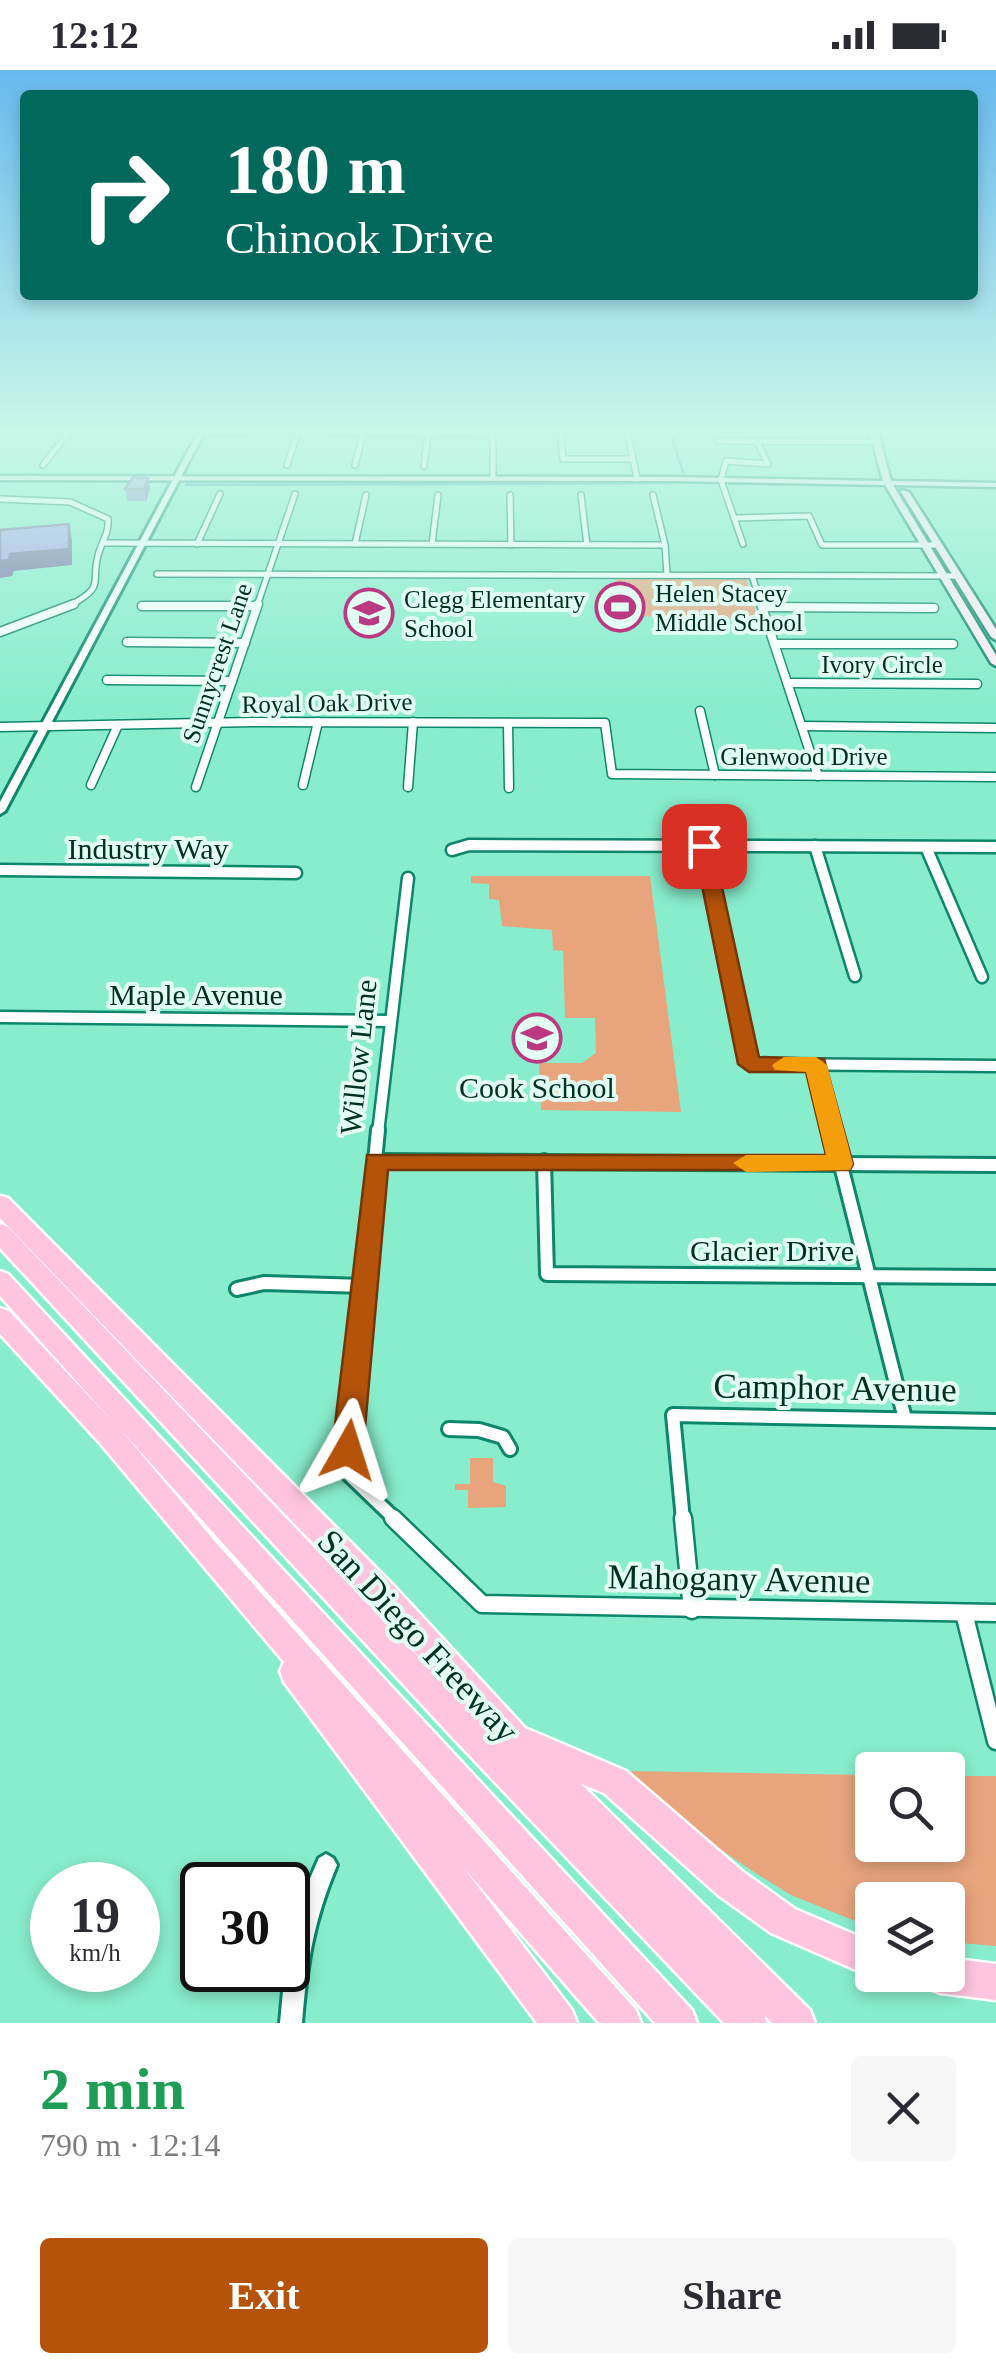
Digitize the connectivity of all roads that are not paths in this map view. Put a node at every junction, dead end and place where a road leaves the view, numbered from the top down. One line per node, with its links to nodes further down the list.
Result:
1 (108, 520): 14 (street)
2 (155, 520): 15 (street)
3 (208, 520): 16 (street)
4 (286, 520): 17 (street, Sunnycrest Lane)
5 (360, 520): 18 (street)
6 (435, 520): 19 (street)
7 (511, 520): 21 (street)
8 (585, 520): 22 (street)
9 (659, 520): 23 (street)
10 (735, 520): 20 (street)
11 (810, 520): 24 (street)
12 (911, 520): 24 (main road)
13 (923, 520): 25 (main road)
14 (104, 543): 15 (street); 35 (street)
15 (142, 544): 16 (street); 52 (street)
16 (197, 544): 17 (street)
17 (278, 544): 18 (street); 27 (street, Sunnycrest Lane)
18 (355, 544): 19 (street)
19 (432, 544): 21 (street)
20 (742, 544)
21 (511, 545): 22 (street)
22 (588, 545): 23 (street)
23 (665, 545): 28 (street)
24 (925, 545): 25 (street); 30 (main road)
25 (938, 545): 30 (main road)
26 (157, 574): 27 (street)
27 (268, 574): 28 (street); 32 (street, Sunnycrest Lane)
28 (667, 575): 29 (street)
29 (752, 576): 30 (street); 33 (street)
30 (950, 576): 36 (main road); 41 (main road)
31 (142, 606): 32 (street)
32 (257, 606): 38 (street, Sunnycrest Lane)
33 (762, 608): 34 (street); 39 (street)
34 (934, 608)
35 (0, 632)
36 (996, 637)
37 (126, 642): 38 (street)
38 (245, 643): 44 (street, Sunnycrest Lane)
39 (774, 644): 40 (street); 45 (street)
40 (953, 644)
41 (992, 649): 42 (main road)
42 (996, 664)
43 (107, 680): 44 (street)
44 (232, 680): 54 (street, Sunnycrest Lane)
45 (788, 684): 46 (street, Ivory Circle); 55 (street)
46 (976, 684)
47 (700, 711): 58 (street)
48 (318, 722): 49 (street, Royal Oak Drive); 54 (street, Royal Oak Drive); 62 (street)
49 (413, 722): 50 (street, Royal Oak Drive); 63 (street)
50 (508, 722): 57 (street, Royal Oak Drive); 65 (street)
51 (0, 723): 52 (street, Royal Oak Drive)
52 (48, 724): 53 (street, Royal Oak Drive); 66 (street)
53 (118, 725): 54 (street, Royal Oak Drive); 61 (street)
54 (217, 725): 64 (street, Sunnycrest Lane)
55 (802, 726): 56 (street); 59 (street)
56 (996, 728)
57 (612, 774): 58 (street, Glenwood Drive)
58 (715, 775): 59 (street, Glenwood Drive)
59 (818, 776): 60 (street, Glenwood Drive)
60 (996, 777)
61 (92, 785)
62 (302, 786)
63 (408, 786)
64 (196, 787)
65 (509, 788)
66 (0, 811)
67 (704, 846): 68 (street); 71 (street); 79 (street)
68 (815, 846): 69 (street); 75 (street)
69 (926, 847): 70 (street); 76 (street)
70 (996, 848)
71 (452, 850)
72 (296, 873): 73 (street, Industry Way)
73 (2, 874)
74 (408, 878): 78 (street, Willow Lane)
75 (856, 976)
76 (982, 977)
77 (0, 1018): 78 (street, Maple Avenue)
78 (391, 1021): 81 (street, Willow Lane)
79 (816, 1065): 80 (street); 83 (street)
80 (996, 1066)
81 (376, 1161): 82 (street); 90 (street, Willow Lane)
82 (544, 1162): 83 (street); 87 (street, Glacier Drive)
83 (841, 1164): 84 (street); 87 (street)
84 (996, 1164)
85 (0, 1204): 102 (highway, San Diego Freeway)
86 (0, 1233): 112 (highway)
87 (869, 1276): 88 (street, Glacier Drive); 93 (street)
88 (996, 1276)
89 (0, 1280): 111 (highway)
90 (364, 1286): 91 (street); 98 (street, Willow Lane)
91 (237, 1288)
92 (0, 1318): 97 (highway)
93 (905, 1419): 94 (street, Camphor Avenue); 99 (street, Camphor Avenue)
94 (996, 1420)
95 (448, 1429): 96 (street)
96 (510, 1449)
97 (207, 1553): 109 (highway); 110 (highway)
98 (482, 1604): 99 (street, Mahogany Avenue)
99 (692, 1610): 100 (street, Mahogany Avenue)
100 (964, 1612): 101 (street, Mahogany Avenue); 103 (street)
101 (996, 1613)
102 (512, 1737): 105 (highway); 113 (highway, San Diego Freeway)
103 (996, 1741)
104 (326, 1865): 108 (street)
105 (855, 1952)
106 (965, 1978): 107 (highway)
107 (996, 1982)
108 (291, 2023)
109 (559, 2023)
110 (624, 2023)
111 (680, 2023)
112 (749, 2023)
113 (797, 2023)

